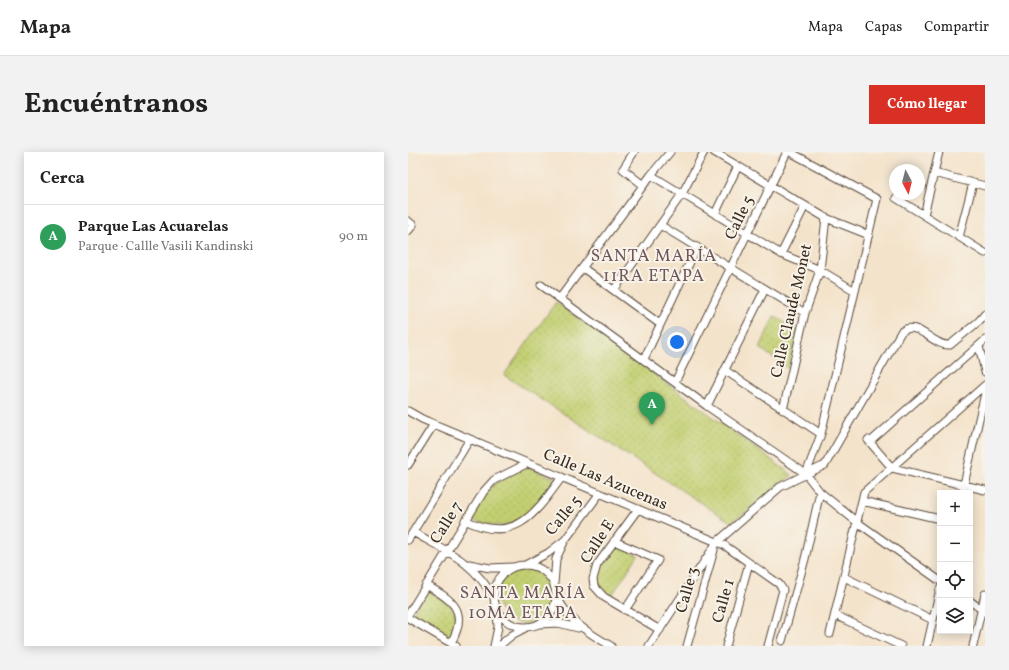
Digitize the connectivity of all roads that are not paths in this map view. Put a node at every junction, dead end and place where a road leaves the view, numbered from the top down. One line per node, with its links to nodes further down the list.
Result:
1 (634, 152): 11 (street)
2 (670, 152): 9 (street)
3 (704, 152): 14 (street)
4 (714, 152): 7 (street)
5 (789, 152): 12 (street, Calle 5); 22 (street)
6 (939, 152): 8 (street)
7 (738, 166): 12 (street); 17 (street)
8 (934, 173): 10 (street); 18 (street)
9 (651, 174): 11 (street); 14 (street)
10 (973, 182): 13 (street); 23 (street)
11 (643, 185): 27 (street)
12 (771, 186): 16 (street); 21 (street, Calle 5)
13 (985, 186)
14 (682, 194): 17 (street); 20 (street)
15 (899, 200): 18 (street)
16 (805, 206): 19 (street); 26 (street)
17 (715, 214): 21 (street)
18 (924, 215): 23 (street)
19 (826, 218): 22 (street); 29 (street, Calle Claude Monet)
20 (660, 225): 24 (street); 32 (street)
21 (748, 234): 26 (street); 28 (street, Calle 5)
22 (868, 235): 33 (street)
23 (959, 237): 25 (street)
24 (697, 247): 28 (street); 37 (street)
25 (985, 253)
26 (781, 254): 29 (street)
27 (583, 268): 32 (street); 34 (street)
28 (731, 268): 31 (street); 43 (street, Calle 5)
29 (820, 270): 33 (street); 35 (street, Calle Claude Monet)
30 (541, 285): 34 (street)
31 (765, 289): 35 (street); 41 (street)
32 (614, 290): 37 (street)
33 (855, 291): 50 (street)
34 (560, 298): 40 (street)
35 (805, 314): 47 (street, Calle Claude Monet)
36 (985, 314): 56 (street)
37 (660, 324): 40 (street)
38 (985, 340): 39 (street)
39 (978, 346): 42 (street); 55 (street)
40 (644, 359): 43 (street)
41 (726, 371): 46 (street); 47 (street)
42 (985, 372)
43 (675, 382): 46 (street)
44 (985, 385): 55 (street)
45 (985, 393): 58 (street)
46 (707, 406): 56 (street)
47 (783, 410): 50 (street)
48 (408, 411): 49 (street, Calle Las Azucenas)
49 (434, 424): 51 (street, Calle Las Azucenas); 52 (street)
50 (821, 434): 56 (street)
51 (470, 439): 53 (street, Calle Las Azucenas); 68 (street)
52 (410, 456): 54 (street)
53 (528, 463): 57 (street, Calle Las Azucenas); 66 (street, Calle 7)
54 (408, 466)
55 (892, 468): 58 (street); 63 (street)
56 (806, 474): 61 (street); 72 (street)
57 (562, 477): 62 (street, Calle Las Azucenas); 66 (street)
58 (964, 485): 59 (street); 60 (street)
59 (963, 490)
60 (985, 490)
61 (820, 492): 67 (street); 100 (street)
62 (600, 493): 64 (street, Calle Las Azucenas); 70 (street, Calle 5)
63 (862, 501): 65 (street); 67 (street)
64 (638, 509): 71 (street, Calle E); 72 (street, Calle Las Azucenas)
65 (937, 517)
66 (465, 520): 73 (street, Calle 7)
67 (857, 522): 78 (street); 79 (street)
68 (413, 532): 69 (street); 73 (street)
69 (408, 540)
70 (565, 540): 76 (street, Calle 5); 82 (street)
71 (614, 541): 90 (street, Calle E); 90 (street)
72 (716, 542): 75 (street, Calle Las Azucenas); 80 (street); 83 (street, Calle 3)
73 (446, 551): 74 (street); 81 (street, Calle 7)
74 (467, 563): 77 (street); 86 (street)
75 (749, 563): 107 (street, Calle 1); 108 (street, Calle Las Azucenas)
76 (525, 565): 77 (street); 82 (street)
77 (515, 567): 86 (street)
78 (844, 577): 92 (street); 94 (street)
79 (937, 579)
80 (692, 580): 83 (street); 98 (street)
81 (426, 585): 93 (street, Calle 7); 101 (street)
82 (554, 585): 85 (street)
83 (704, 585): 106 (street, Calle 3)
84 (985, 594): 91 (street)
85 (556, 595): 95 (street); 97 (street)
86 (494, 598): 89 (street)
87 (938, 598): 94 (street)
88 (973, 603): 91 (street)
89 (496, 608): 96 (street); 102 (street)
90 (625, 610): 98 (street, Calle E)
91 (983, 610): 111 (street)
92 (835, 615): 99 (street); 109 (street)
93 (408, 617): 101 (street)
94 (933, 620): 110 (street)
95 (538, 624): 96 (street); 97 (street)
96 (528, 626): 103 (street)
97 (582, 629): 104 (street)
98 (660, 630): 105 (street)
99 (830, 634)
100 (782, 641)
101 (453, 645)
102 (494, 646)
103 (499, 646)
104 (611, 646)
105 (649, 646)
106 (687, 646)
107 (726, 646)
108 (768, 646)
109 (901, 646)
110 (927, 646)
111 (973, 646)

